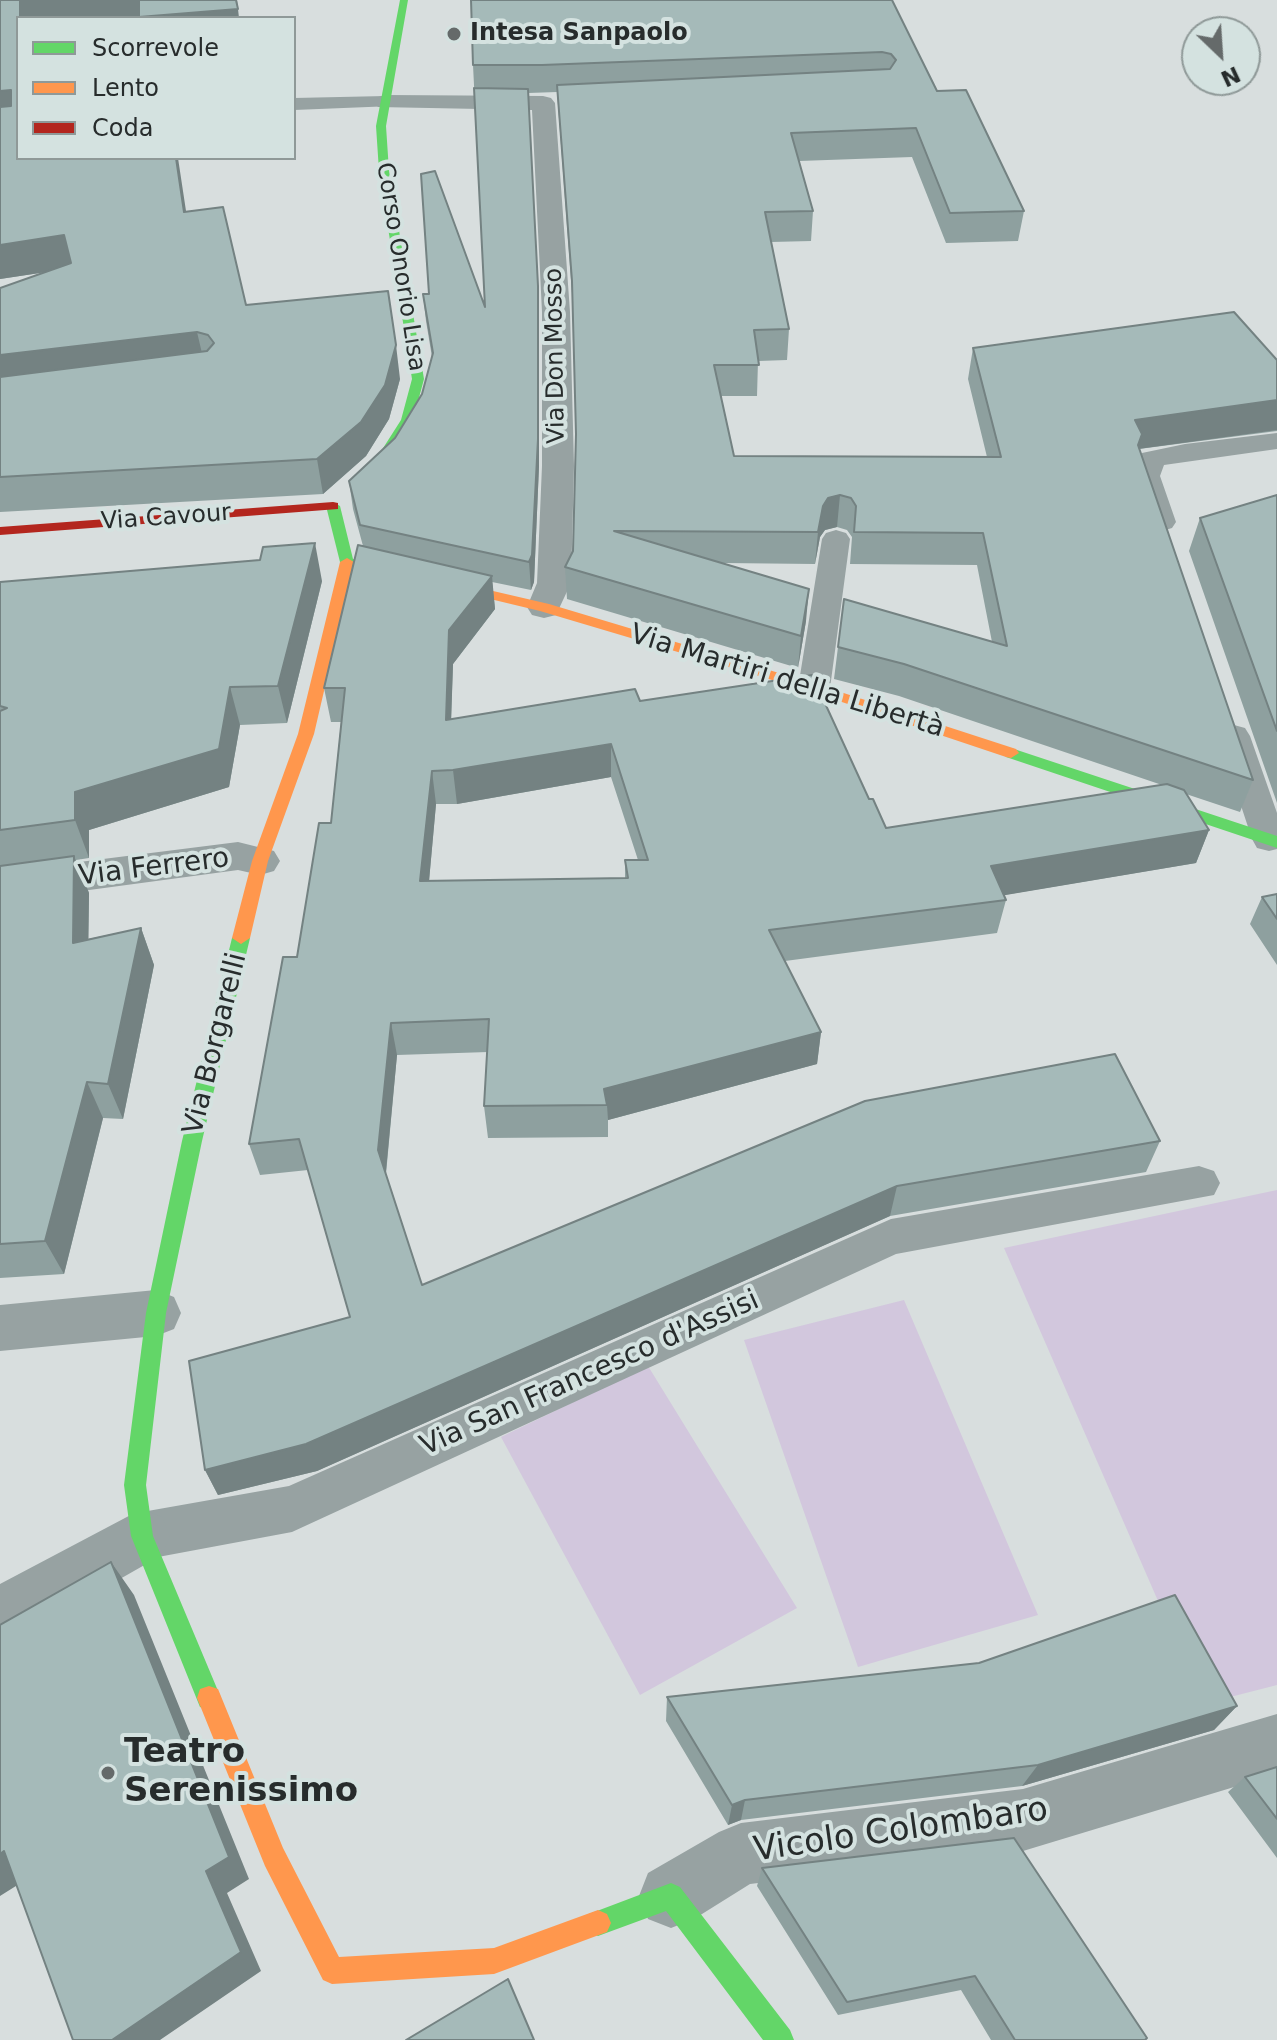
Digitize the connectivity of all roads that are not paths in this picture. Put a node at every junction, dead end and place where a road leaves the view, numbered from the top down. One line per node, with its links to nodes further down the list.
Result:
1 (404, 0): 2 (street, Corso Onorio Lisa)
2 (386, 102): 4 (street); 5 (lane); 7 (street, Corso Onorio Lisa)
3 (573, 102): 4 (street)
4 (543, 103): 15 (street, Via Don Mosso)
5 (296, 104)
6 (1277, 441): 10 (lane)
7 (369, 474)
8 (0, 531): 11 (street, Via Cavour)
9 (836, 539): 16 (lane)
10 (1172, 551)
11 (346, 566): 12 (lane); 13 (street); 19 (street, Via Borgarelli)
12 (316, 571)
13 (392, 572)
14 (423, 579): 15 (street, Via Martiri della Libertà)
15 (544, 607): 16 (street, Via Martiri della Libertà)
16 (814, 688): 18 (street, Via Martiri della Libertà)
17 (1223, 703): 18 (lane)
18 (1273, 841)
19 (260, 861): 20 (street, Via Ferrero); 22 (street, Via Borgarelli)
20 (0, 887)
21 (1199, 1183): 24 (lane, Via San Francesco d'Assisi)
22 (156, 1313): 23 (street); 24 (street, Via Borgarelli)
23 (0, 1328)
24 (142, 1536): 25 (street, Via San Francesco d'Assisi); 27 (street, Vicolo Colombaro)
25 (0, 1616)
26 (1277, 1744): 27 (street, Vicolo Colombaro)
27 (671, 1896): 28 (street)
28 (780, 2040)

